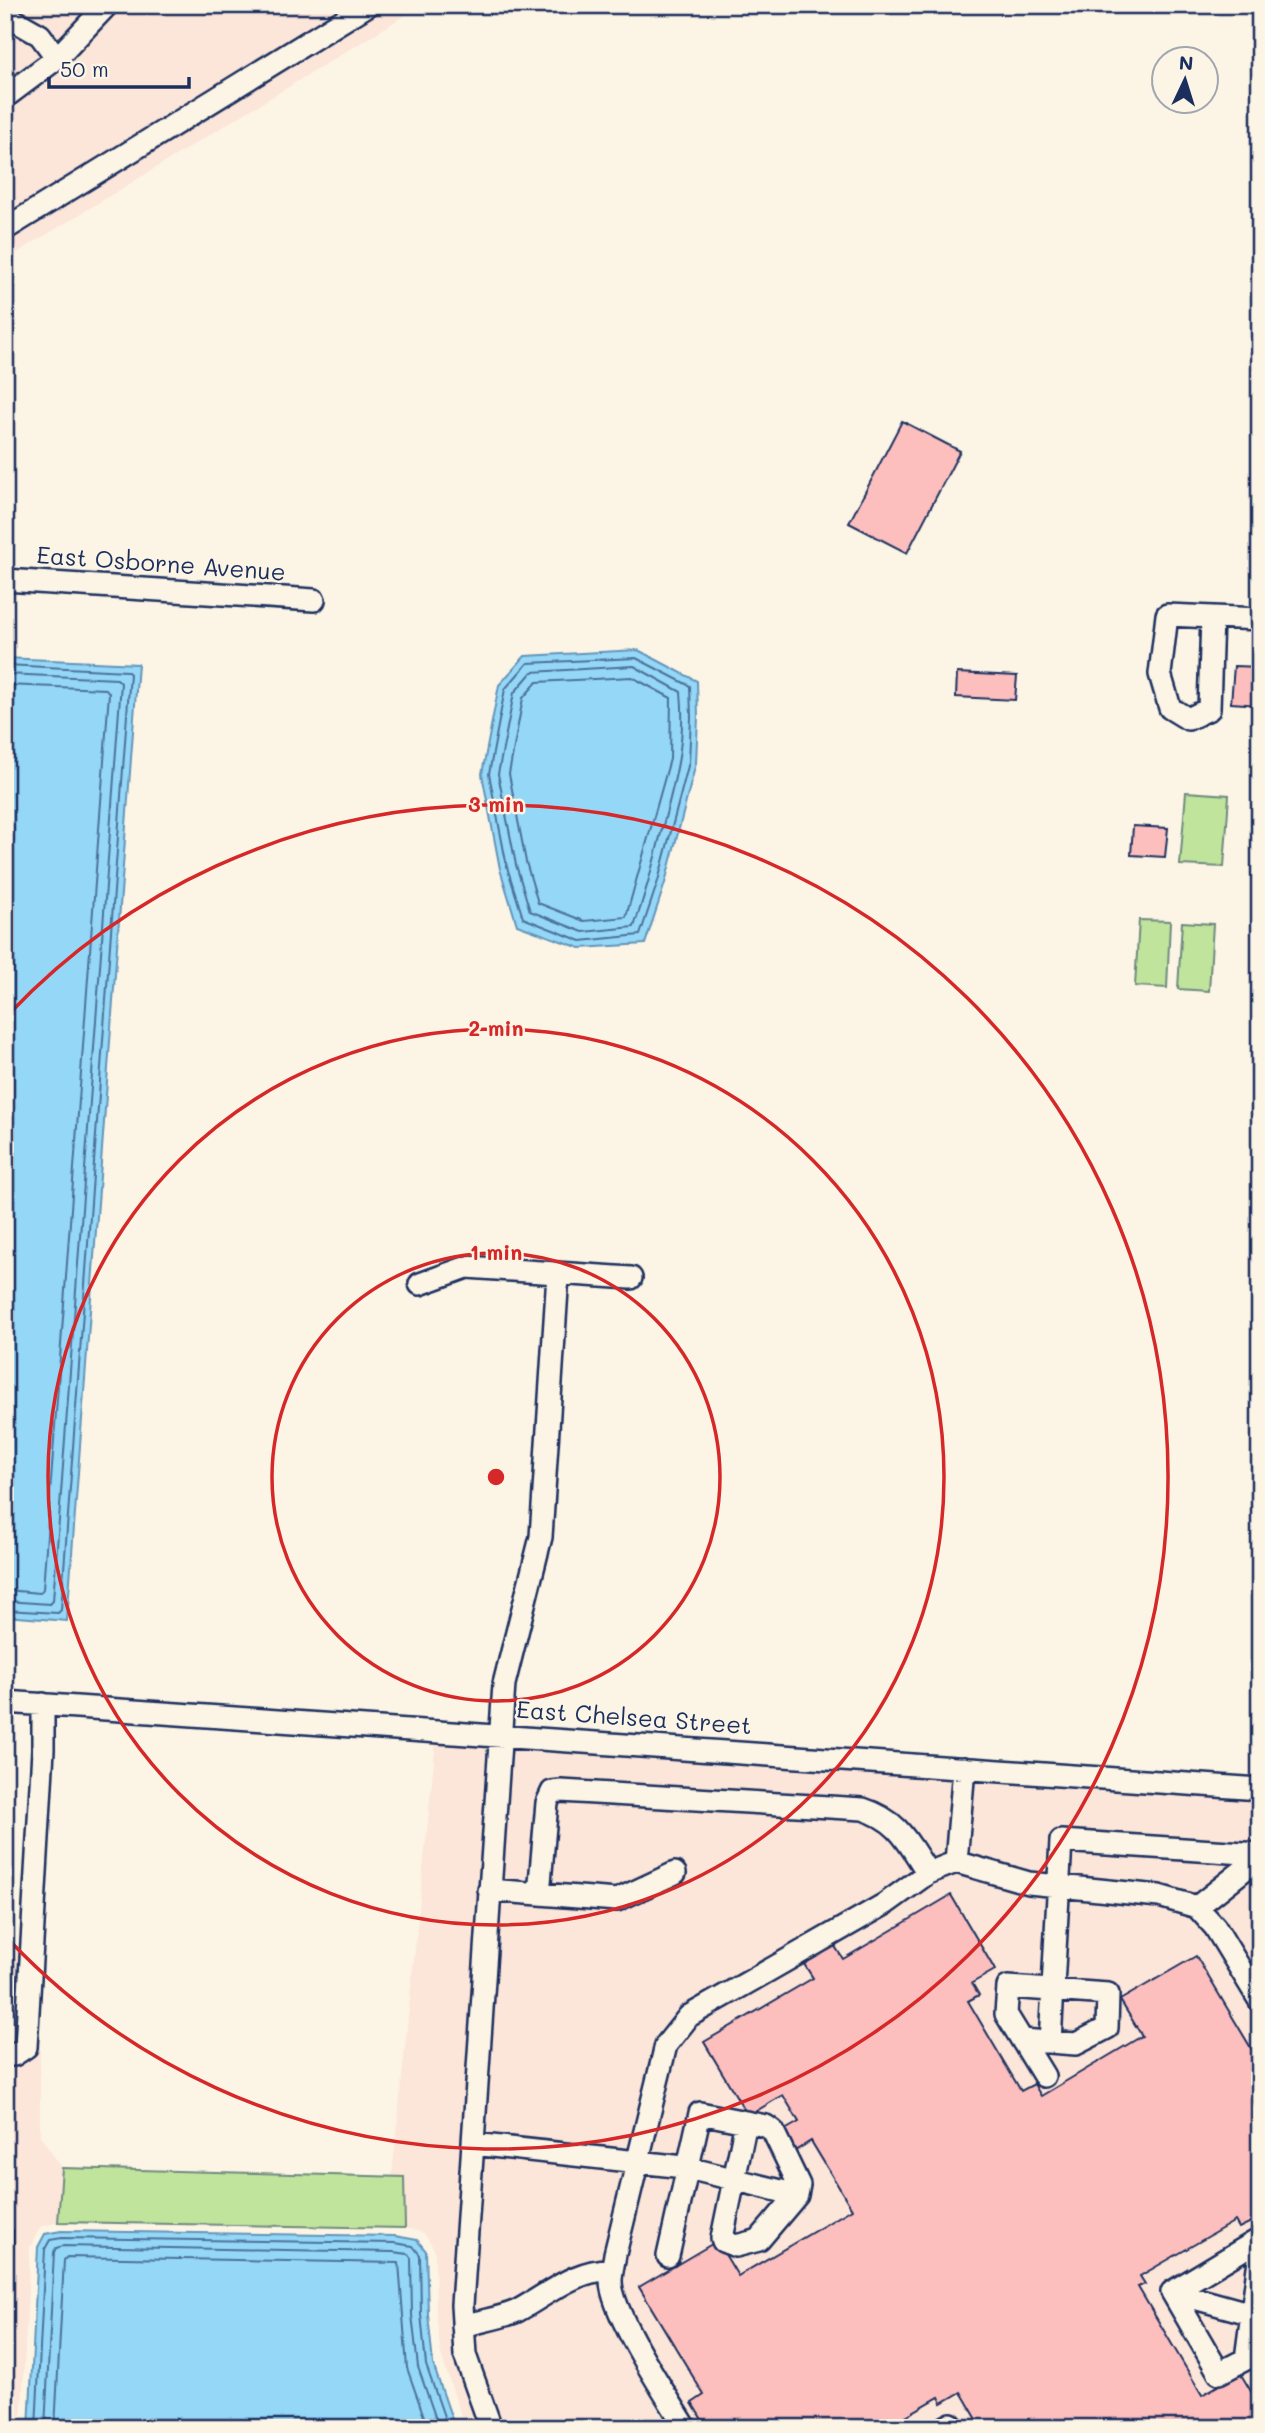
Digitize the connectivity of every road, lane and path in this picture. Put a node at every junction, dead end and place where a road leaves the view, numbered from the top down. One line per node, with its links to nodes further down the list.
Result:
1 (107, 5): 4 (street)
2 (368, 5): 6 (street)
3 (5, 15): 4 (street)
4 (57, 58): 5 (street)
5 (5, 97)
6 (5, 229)
7 (5, 580): 8 (street, East Osborne Avenue)
8 (314, 600)
9 (1212, 617): 9 (street); 10 (street)
10 (1260, 619)
11 (558, 1274): 12 (street); 13 (street); 16 (street)
12 (631, 1278)
13 (419, 1284)
14 (5, 1702): 15 (street, East Chelsea Street)
15 (43, 1704): 16 (street, East Chelsea Street); 31 (street)
16 (500, 1735): 17 (street, East Chelsea Street); 24 (street)
17 (964, 1768): 18 (street, East Chelsea Street); 20 (street)
18 (1260, 1788)
19 (1260, 1856): 23 (street); 26 (street)
20 (956, 1862): 22 (street); 23 (street)
21 (675, 1873): 25 (street)
22 (928, 1873): 25 (street); 35 (street)
23 (1058, 1886): 26 (street); 27 (street)
24 (489, 1890): 25 (street); 34 (street)
25 (539, 1894)
26 (1198, 1907): 28 (street)
27 (1053, 1991): 29 (street); 30 (street); 30 (street)
28 (1260, 2001)
29 (1022, 2040): 30 (street); 32 (street)
30 (1050, 2042)
31 (5, 2054)
32 (1044, 2076)
33 (746, 2122): 36 (street); 37 (street); 38 (street)
34 (473, 2144): 35 (street); 43 (street)
35 (639, 2160): 36 (street); 40 (street)
36 (688, 2167): 37 (street); 39 (street)
37 (733, 2179): 38 (street); 38 (street)
38 (797, 2195)
39 (668, 2256)
40 (612, 2270): 43 (street); 45 (street)
41 (1172, 2292): 42 (street); 42 (street); 42 (street)
42 (1256, 2315)
43 (463, 2326): 44 (street)
44 (491, 2428)
45 (686, 2428)
46 (944, 2428): 47 (street)
47 (954, 2428)

